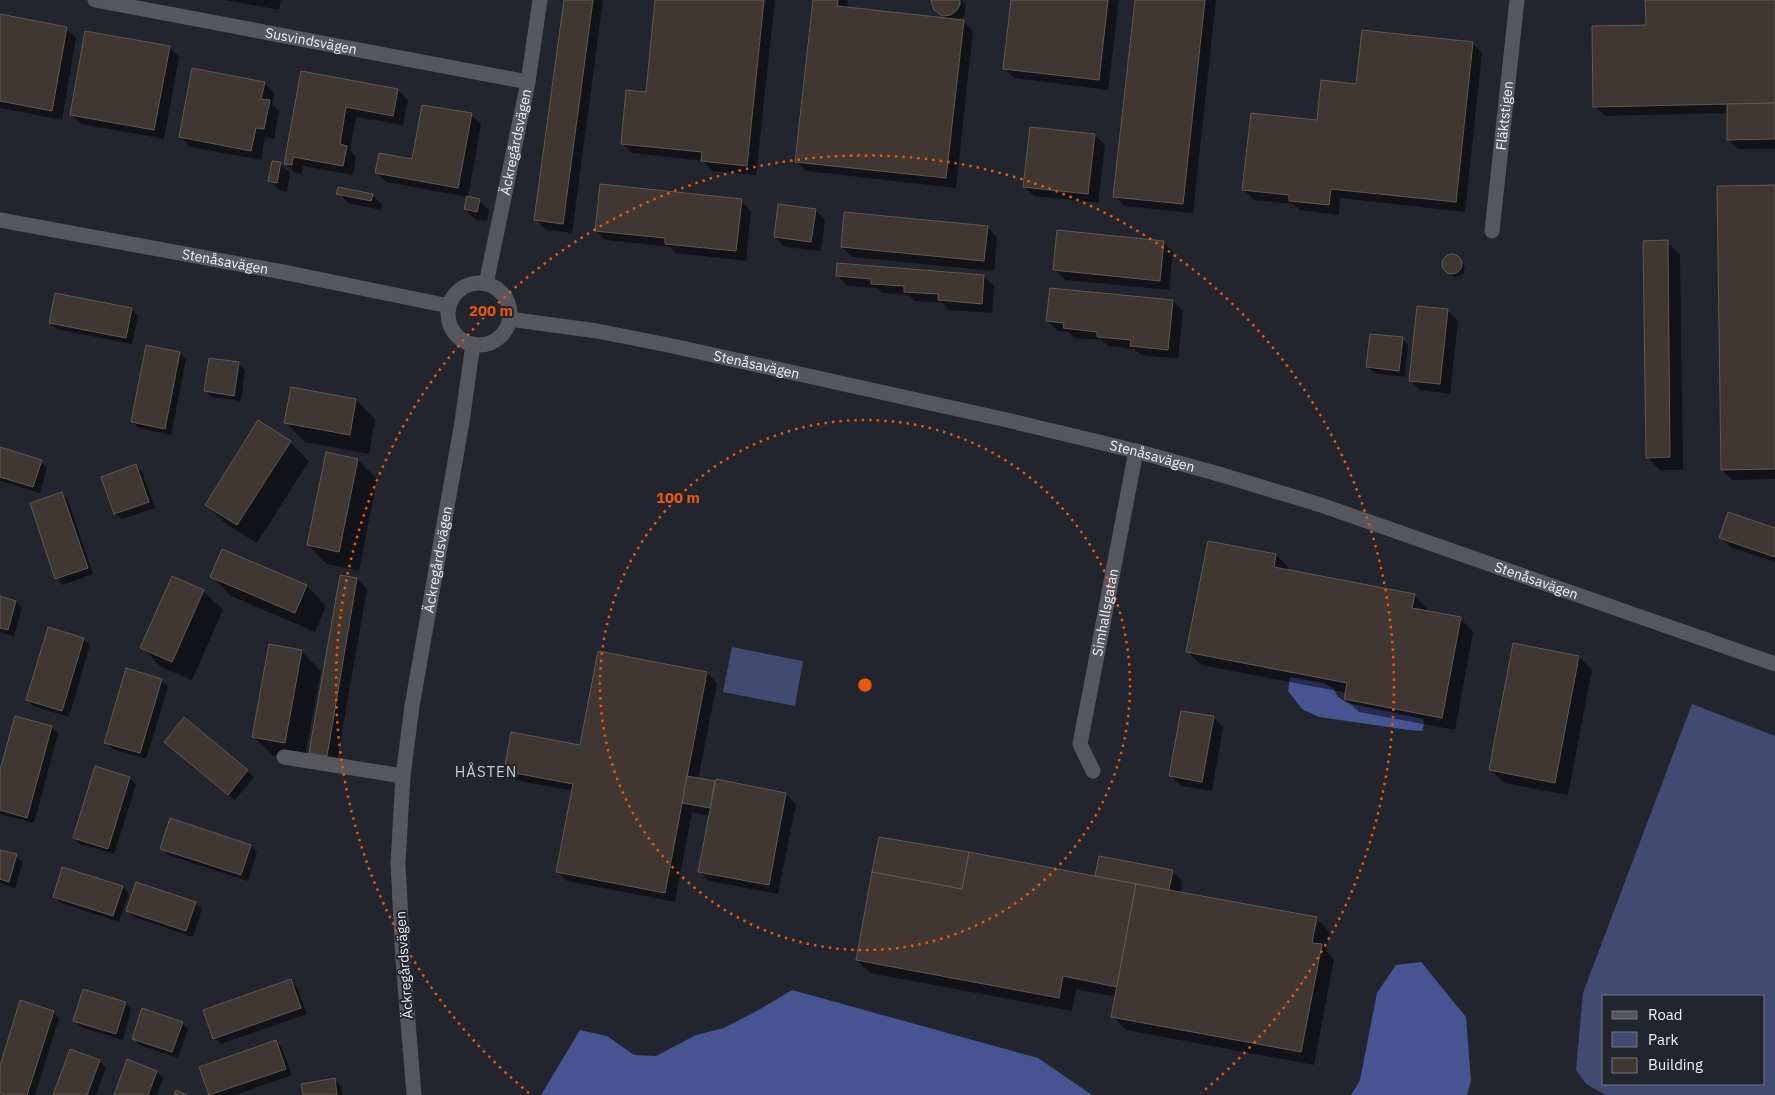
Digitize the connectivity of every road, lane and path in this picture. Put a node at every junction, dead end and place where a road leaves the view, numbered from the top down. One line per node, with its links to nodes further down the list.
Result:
1 (95, 0): 4 (street, Susvindsvägen)
2 (540, 0): 4 (street, Äckregårdsvägen)
3 (1517, 0): 6 (street, Fläktstigen)
4 (528, 82): 7 (street, Äckregårdsvägen)
5 (0, 220): 8 (street, Stenåsavägen)
6 (1492, 231)
7 (486, 284): 8 (street); 9 (street)
8 (449, 306): 10 (street)
9 (509, 320): 10 (street); 11 (street, Stenåsavägen)
10 (472, 344): 15 (street, Äckregårdsvägen)
11 (1136, 451): 12 (street, Stenåsavägen); 14 (street, Simhallsgatan)
12 (1775, 664)
13 (284, 757): 15 (street)
14 (1093, 771)
15 (403, 776): 16 (street, Äckregårdsvägen)
16 (414, 1095)

